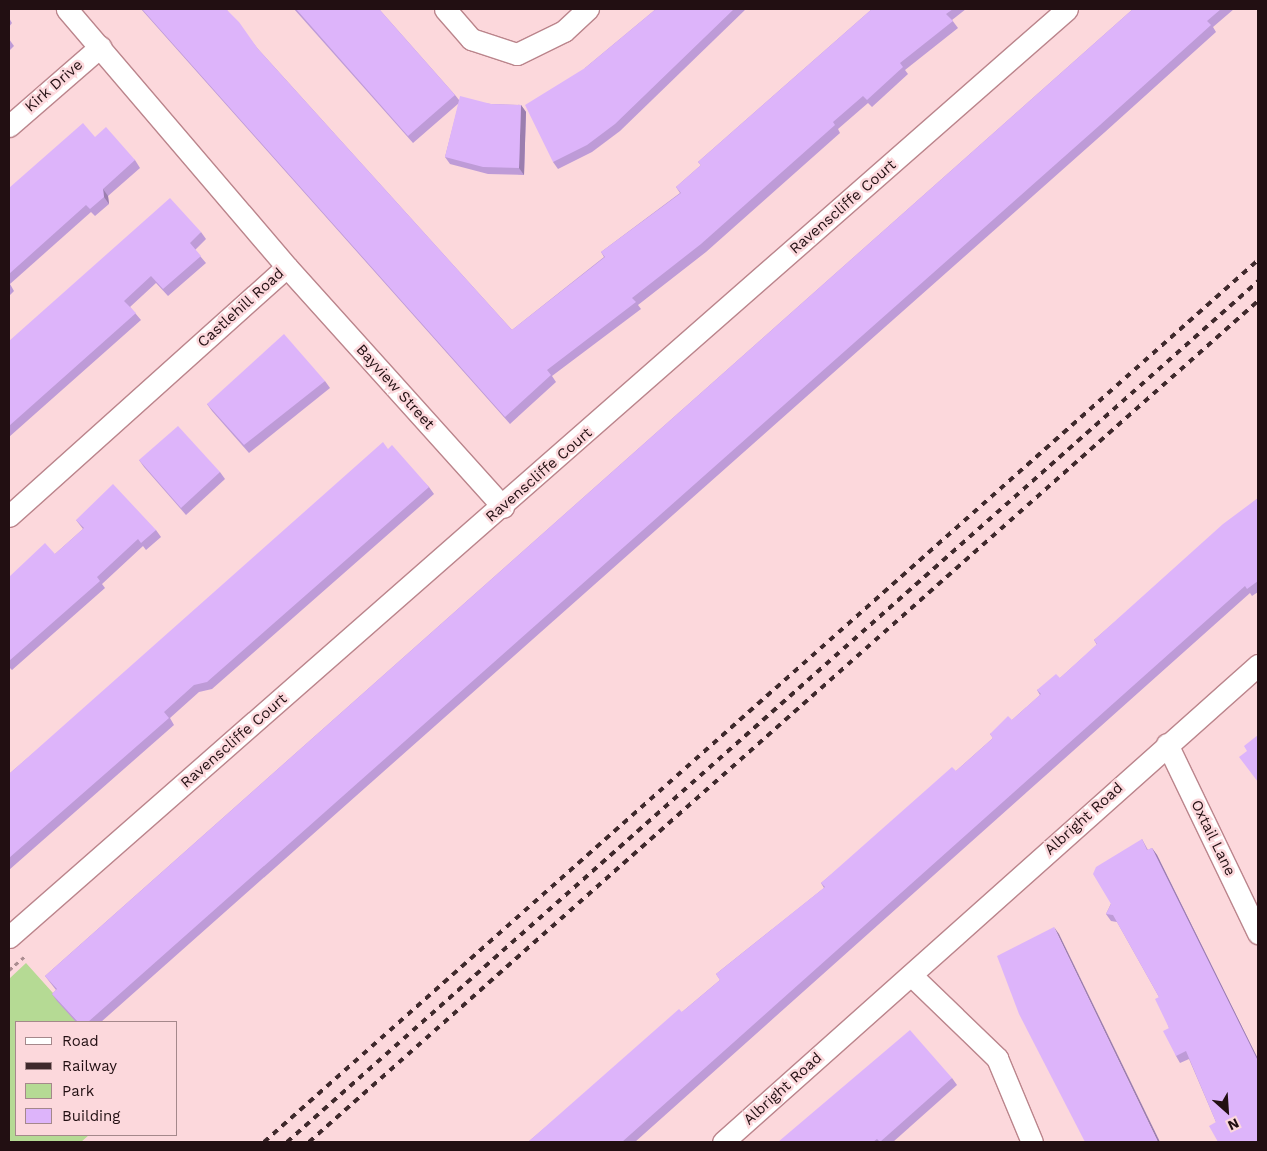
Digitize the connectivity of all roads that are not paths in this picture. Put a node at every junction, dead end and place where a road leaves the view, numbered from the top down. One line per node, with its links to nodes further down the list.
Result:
1 (67, 9): 5 (street, Castlehill Road)
2 (445, 9): 3 (street)
3 (588, 9)
4 (1067, 9): 8 (street, Ravenscliffe Court)
5 (100, 47): 6 (street, Kirk Drive); 7 (street, Castlehill Road)
6 (9, 126)
7 (287, 267): 8 (street, Bayview Street); 9 (street, Castlehill Road)
8 (503, 507): 13 (street, Ravenscliffe Court)
9 (9, 516)
10 (1258, 665): 11 (street, Albright Road)
11 (1167, 744): 12 (street, Oxtail Lane); 14 (street, Albright Road)
12 (1258, 933)
13 (9, 937)
14 (911, 976): 15 (street, Albright Road); 16 (street)
15 (723, 1142)
16 (1032, 1142)

